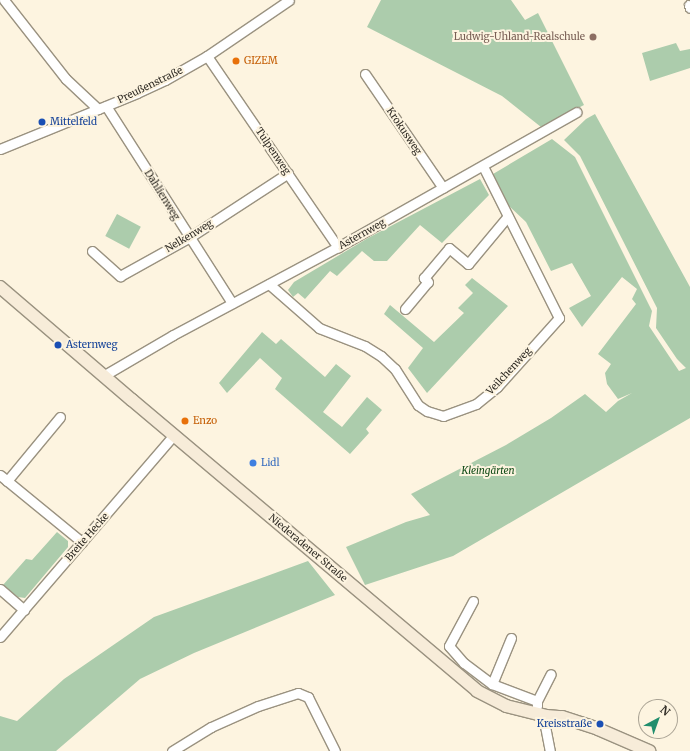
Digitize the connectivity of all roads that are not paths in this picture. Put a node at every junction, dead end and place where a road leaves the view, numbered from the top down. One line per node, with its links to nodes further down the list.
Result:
1 (4, 0): 5 (street)
2 (289, 0): 3 (street, Preußenstraße)
3 (207, 56): 5 (street, Preußenstraße); 9 (street, Tulpenweg)
4 (365, 74): 10 (street, Krokusweg)
5 (102, 108): 7 (street, Preußenstraße); 12 (street, Dahlienweg)
6 (577, 112): 8 (street, Asternweg)
7 (0, 149)
8 (483, 166): 10 (street, Asternweg); 11 (street, Veilchenweg)
9 (288, 173): 12 (street, Nelkenweg); 13 (street, Tulpenweg)
10 (443, 188): 13 (street, Asternweg)
11 (508, 216): 15 (street, Veilchenweg); 18 (street)
12 (190, 237): 14 (street, Nelkenweg); 17 (street, Dahlienweg)
13 (338, 247): 15 (street, Asternweg)
14 (92, 251)
15 (269, 284): 17 (street, Asternweg)
16 (0, 287): 19 (street, Niederadener Straße)
17 (232, 303): 19 (street, Asternweg)
18 (406, 309)
19 (103, 376): 21 (street, Niederadener Straße)
20 (60, 417): 22 (street)
21 (174, 435): 23 (street, Breite Hecke); 32 (street, Niederadener Straße)
22 (4, 478): 23 (street)
23 (82, 542): 26 (street, Breite Hecke)
24 (0, 589): 26 (street)
25 (473, 601): 30 (street)
26 (24, 610): 27 (street, Breite Hecke)
27 (0, 638)
28 (511, 638): 30 (street)
29 (551, 674): 31 (street)
30 (492, 684): 31 (street)
31 (537, 701): 32 (street)
32 (541, 715): 35 (street); 36 (street, Niederadener Straße)
33 (172, 751): 34 (street)
34 (336, 751)
35 (550, 751)
36 (649, 751)

